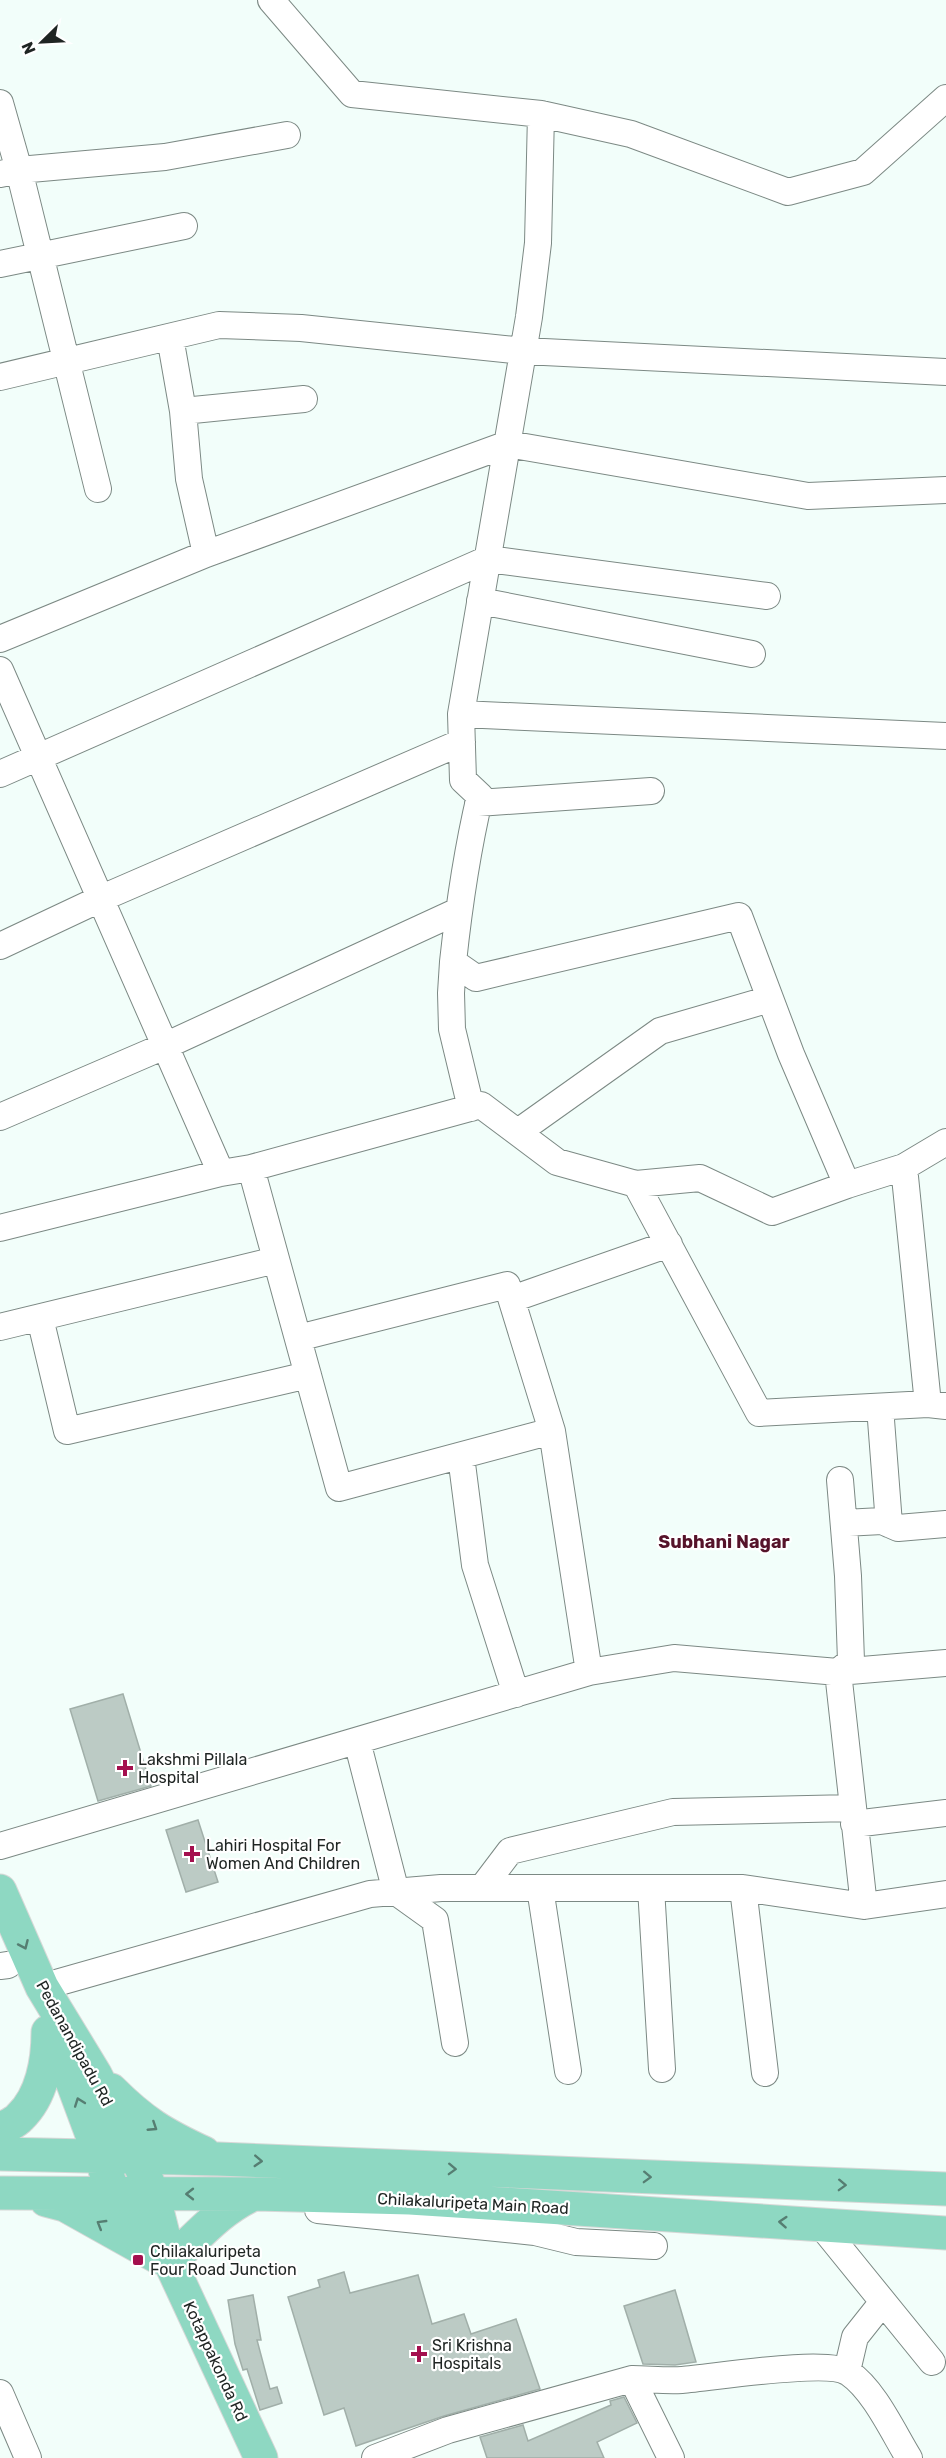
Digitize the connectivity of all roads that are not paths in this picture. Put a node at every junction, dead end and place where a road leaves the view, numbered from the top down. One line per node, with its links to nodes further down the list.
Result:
1 (271, 0): 4 (street)
2 (946, 98): 4 (street)
3 (0, 104): 6 (street)
4 (542, 114): 11 (street)
5 (287, 135): 6 (street)
6 (10, 172): 8 (street)
7 (184, 226): 8 (street)
8 (40, 255): 9 (street); 12 (street)
9 (0, 264)
10 (170, 337): 11 (street); 12 (street); 16 (street)
11 (524, 351): 13 (street); 17 (street)
12 (66, 362): 14 (street); 18 (street)
13 (946, 372)
14 (0, 378)
15 (304, 399): 16 (street)
16 (183, 411): 20 (street)
17 (508, 444): 19 (street); 20 (street); 21 (street)
18 (98, 489)
19 (946, 490)
20 (206, 554): 24 (street)
21 (488, 559): 22 (street); 23 (street); 30 (street)
22 (768, 596)
23 (480, 601): 25 (street); 27 (street)
24 (0, 639)
25 (752, 654)
26 (0, 670): 30 (street)
27 (461, 714): 28 (street); 29 (street)
28 (946, 736)
29 (462, 742): 33 (street); 34 (street)
30 (40, 757): 31 (street); 34 (street)
31 (0, 774)
32 (651, 791): 33 (street)
33 (478, 803): 35 (street)
34 (102, 898): 36 (street); 39 (street)
35 (458, 910): 37 (street); 39 (street)
36 (0, 946)
37 (453, 962): 38 (street); 40 (street)
38 (770, 999): 42 (street); 48 (street)
39 (167, 1045): 41 (street); 46 (street)
40 (471, 1108): 42 (street); 45 (street)
41 (0, 1117)
42 (518, 1132): 47 (street)
43 (946, 1142): 44 (street)
44 (904, 1167): 48 (street); 57 (street)
45 (251, 1168): 46 (street); 51 (street)
46 (221, 1173): 49 (street)
47 (636, 1184): 48 (street); 50 (street)
48 (847, 1185)
49 (0, 1228)
50 (669, 1244): 52 (street); 58 (street)
51 (276, 1260): 53 (street); 55 (street)
52 (512, 1299): 55 (street); 59 (street)
53 (40, 1318): 54 (street); 56 (street)
54 (0, 1327)
55 (298, 1338): 56 (street)
56 (308, 1375): 60 (street)
57 (937, 1405): 58 (street)
58 (880, 1407): 63 (street)
59 (552, 1431): 60 (street); 66 (street)
60 (460, 1455): 68 (street)
61 (840, 1480): 62 (street)
62 (844, 1523): 63 (street); 67 (street)
63 (889, 1524): 64 (street)
64 (946, 1524)
65 (946, 1663): 67 (street)
66 (589, 1672): 67 (street); 68 (street)
67 (838, 1672): 71 (street)
68 (516, 1694): 69 (street)
69 (357, 1741): 72 (street); 78 (street)
70 (946, 1813): 71 (street)
71 (854, 1816): 73 (street); 80 (street)
72 (0, 1846)
73 (482, 1888): 74 (street); 78 (street)
74 (540, 1888): 75 (street); 86 (street)
75 (651, 1888): 76 (street); 85 (street)
76 (743, 1888): 80 (street); 87 (street)
77 (0, 1891): 82 (main road, Pedanandipadu Rd, one-way to 82)
78 (396, 1892): 82 (street); 84 (street)
79 (946, 1894): 80 (street)
80 (864, 1906)
81 (3, 1960): 83 (main road, Pedanandipadu Rd)
82 (42, 1987): 88 (main road, Pedanandipadu Rd)
83 (48, 2032): 89 (main road); 92 (main road, Pedanandipadu Rd, one-way to 83)
84 (455, 2043)
85 (662, 2068)
86 (568, 2071)
87 (765, 2073)
88 (95, 2074): 91 (main road, Pedanandipadu Rd); 93 (main road, one-way to 93)
89 (0, 2130)
90 (0, 2154): 92 (main road, Chilakaluripeta Main Road)
91 (136, 2156): 92 (main road, Chilakaluripeta Main Road); 93 (main road, Chilakaluripeta Main Road); 97 (main road, Pedanandipadu Rd)
92 (99, 2157): 96 (main road, Pedanandipadu Rd)
93 (218, 2159): 94 (main road, Chilakaluripeta Main Road, one-way to 94)
94 (946, 2189)
95 (6, 2193): 96 (main road, Chilakaluripeta Main Road); 102 (main road, one-way to 95)
96 (114, 2194): 97 (main road, Chilakaluripeta Main Road); 102 (main road, Pedanandipadu Rd)
97 (153, 2194): 98 (main road, Chilakaluripeta Main Road, one-way to 97); 102 (main road, Kotappakonda Rd)
98 (245, 2198): 99 (main road, Chilakaluripeta Main Road, one-way to 98); 101 (street); 102 (main road)
99 (820, 2224): 100 (main road, Chilakaluripeta Main Road); 103 (street)
100 (945, 2234)
101 (654, 2246)
102 (170, 2262): 109 (main road, Kotappakonda Rd)
103 (882, 2303): 104 (street); 105 (street)
104 (932, 2362)
105 (847, 2371): 106 (street); 112 (street)
106 (632, 2379): 110 (street); 111 (street)
107 (0, 2393): 108 (street)
108 (28, 2458)
109 (261, 2458)
110 (375, 2458)
111 (671, 2458)
112 (909, 2458)

